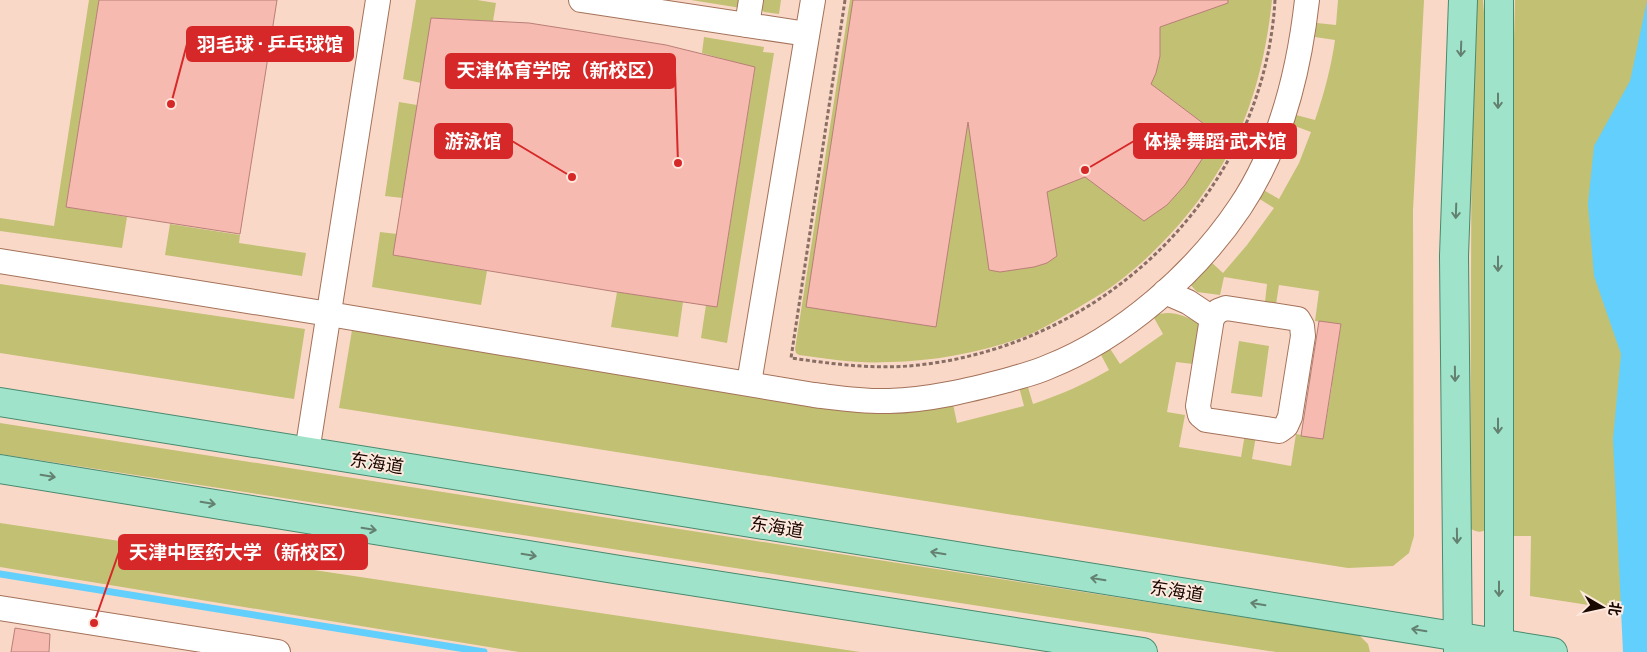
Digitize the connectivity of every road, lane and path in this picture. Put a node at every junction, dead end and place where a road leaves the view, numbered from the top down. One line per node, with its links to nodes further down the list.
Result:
1 (378, 0): 14 (lane)
2 (581, 0): 10 (lane)
3 (751, 0): 10 (lane)
4 (812, 0): 11 (lane)
5 (845, 0): 6 (path)
6 (1275, 0)
7 (1307, 0): 13 (lane)
8 (1463, 0): 21 (main road, one-way to 21)
9 (1499, 0): 22 (main road, one-way to 22)
10 (747, 25): 11 (lane)
11 (807, 34): 16 (lane)
12 (0, 261): 14 (lane)
13 (1165, 292): 15 (lane); 16 (lane)
14 (329, 314): 16 (lane); 18 (lane)
15 (1212, 318): 15 (lane)
16 (749, 383)
17 (0, 402): 18 (main road, 东海道)
18 (307, 452): 21 (main road, 东海道, one-way to 18)
19 (0, 468): 24 (main road, one-way to 24)
20 (0, 608): 23 (lane)
21 (1458, 644): 22 (main road, 东海道)
22 (1499, 648): 25 (main road, 东海道)
23 (267, 651)
24 (1143, 652)
25 (1553, 652)

